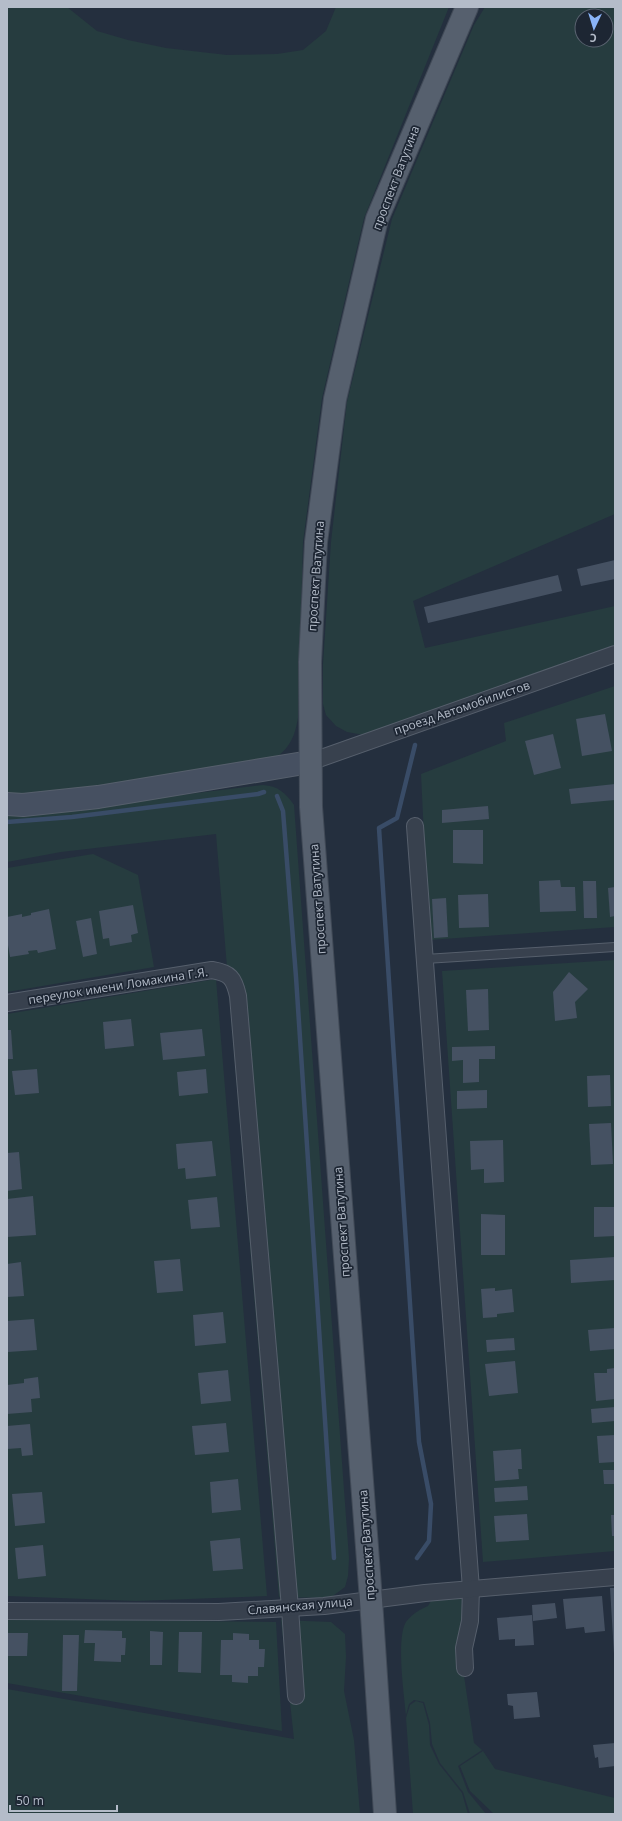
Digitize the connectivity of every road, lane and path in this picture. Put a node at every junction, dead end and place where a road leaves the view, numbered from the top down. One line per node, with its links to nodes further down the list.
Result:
1 (467, 7): 3 (main road, проспект Ватутина)
2 (615, 654): 3 (street, проезд Автомобилистов)
3 (310, 762): 4 (street); 11 (main road, проспект Ватутина)
4 (7, 804)
5 (415, 826): 7 (street)
6 (615, 946): 7 (lane)
7 (425, 960): 10 (street)
8 (7, 1004): 12 (street, переулок имени Ломакина Г.Я.)
9 (615, 1577): 10 (street, Славянская улица)
10 (471, 1589): 11 (street, Славянская улица); 14 (street)
11 (371, 1600): 12 (street, Славянская улица); 16 (main road, проспект Ватутина)
12 (290, 1608): 13 (street, Славянская улица); 15 (street, переулок имени Ломакина Г.Я.)
13 (7, 1611)
14 (465, 1668)
15 (296, 1696)
16 (385, 1814)

